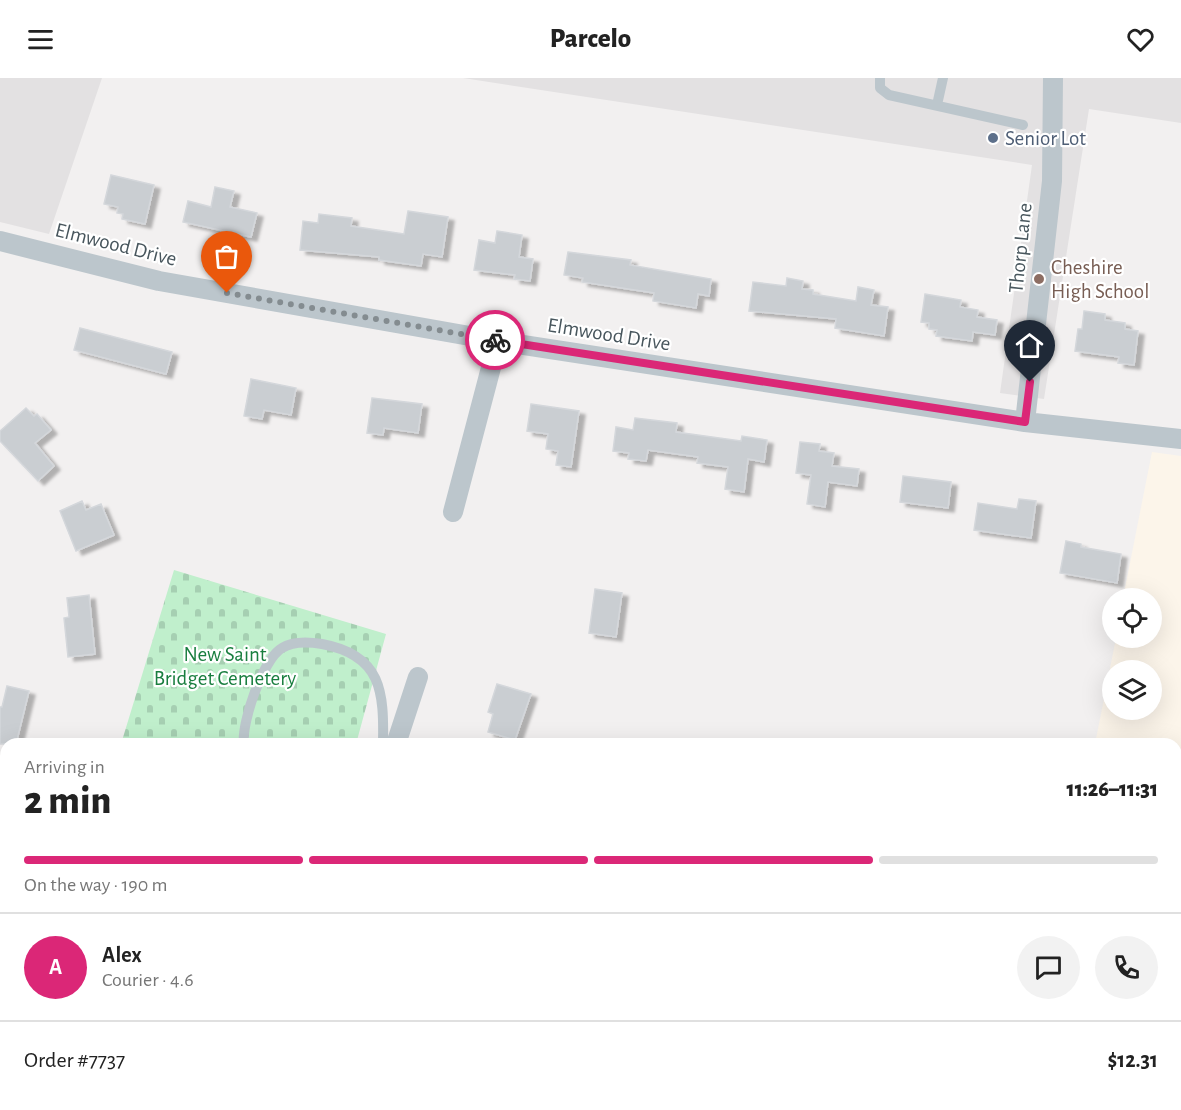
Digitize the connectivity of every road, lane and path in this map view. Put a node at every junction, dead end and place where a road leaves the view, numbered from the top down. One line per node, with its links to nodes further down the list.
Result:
1 (880, 78): 4 (lane)
2 (943, 78): 4 (lane)
3 (1053, 78): 8 (street, Thorp Lane)
4 (937, 105): 5 (lane)
5 (1023, 125)
6 (0, 241): 7 (street, Elmwood Drive)
7 (498, 341): 8 (street, Elmwood Drive); 10 (street)
8 (1025, 422): 9 (street, Elmwood Drive)
9 (1181, 439)
10 (453, 512)
11 (418, 677): 14 (street)
12 (245, 738): 13 (lane)
13 (383, 738)
14 (398, 738)

